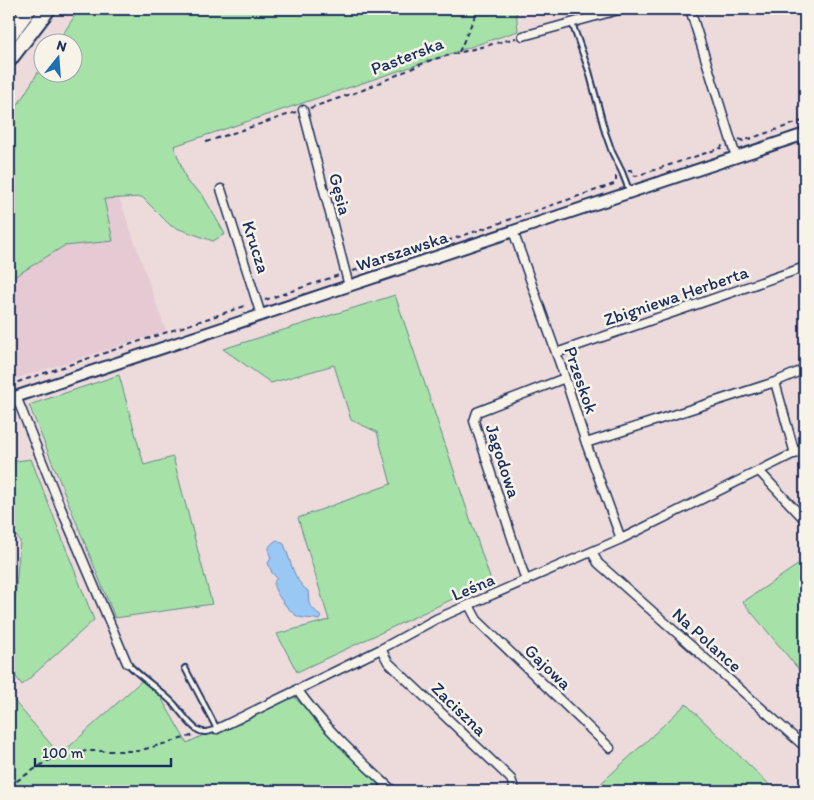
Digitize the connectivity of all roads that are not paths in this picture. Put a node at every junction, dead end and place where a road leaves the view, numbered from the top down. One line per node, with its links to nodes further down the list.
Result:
1 (29, 9): 8 (highway)
2 (48, 9): 10 (highway)
3 (622, 9): 7 (street)
4 (690, 9): 13 (street)
5 (801, 9): 6 (street)
6 (805, 22)
7 (572, 23): 9 (street); 15 (lane)
8 (9, 36)
9 (523, 36)
10 (9, 60)
11 (302, 110): 18 (street, Gęsia)
12 (805, 134): 13 (street, Warszawska)
13 (736, 157): 15 (street, Warszawska)
14 (221, 189): 19 (street, Krucza)
15 (630, 192): 16 (street, Warszawska)
16 (513, 231): 18 (street, Warszawska); 20 (street, Przeskok)
17 (805, 268): 20 (street, Zbigniewa Herberta)
18 (349, 286): 19 (street, Warszawska)
19 (262, 315): 24 (street, Warszawska)
20 (556, 353): 22 (street, Przeskok)
21 (805, 369): 23 (street)
22 (565, 378): 25 (street, Przeskok); 32 (street, Jagodowa)
23 (774, 382): 25 (street); 27 (street)
24 (12, 398): 35 (street)
25 (586, 443): 30 (street, Przeskok)
26 (805, 448): 27 (street, Leśna)
27 (794, 454): 28 (street, Leśna)
28 (759, 472): 29 (street); 30 (street, Leśna)
29 (805, 520)
30 (621, 539): 31 (street, Leśna)
31 (592, 552): 32 (street, Leśna); 39 (street, Na Polance)
32 (526, 581): 33 (street, Leśna)
33 (470, 605): 34 (street, Leśna); 40 (street, Gajowa)
34 (381, 649): 37 (street, Leśna); 42 (street, Zaciszna)
35 (127, 663): 38 (lane)
36 (185, 668): 38 (lane)
37 (297, 689): 38 (street, Leśna); 41 (street)
38 (217, 729)
39 (805, 747)
40 (610, 748)
41 (392, 791)
42 (515, 791)

